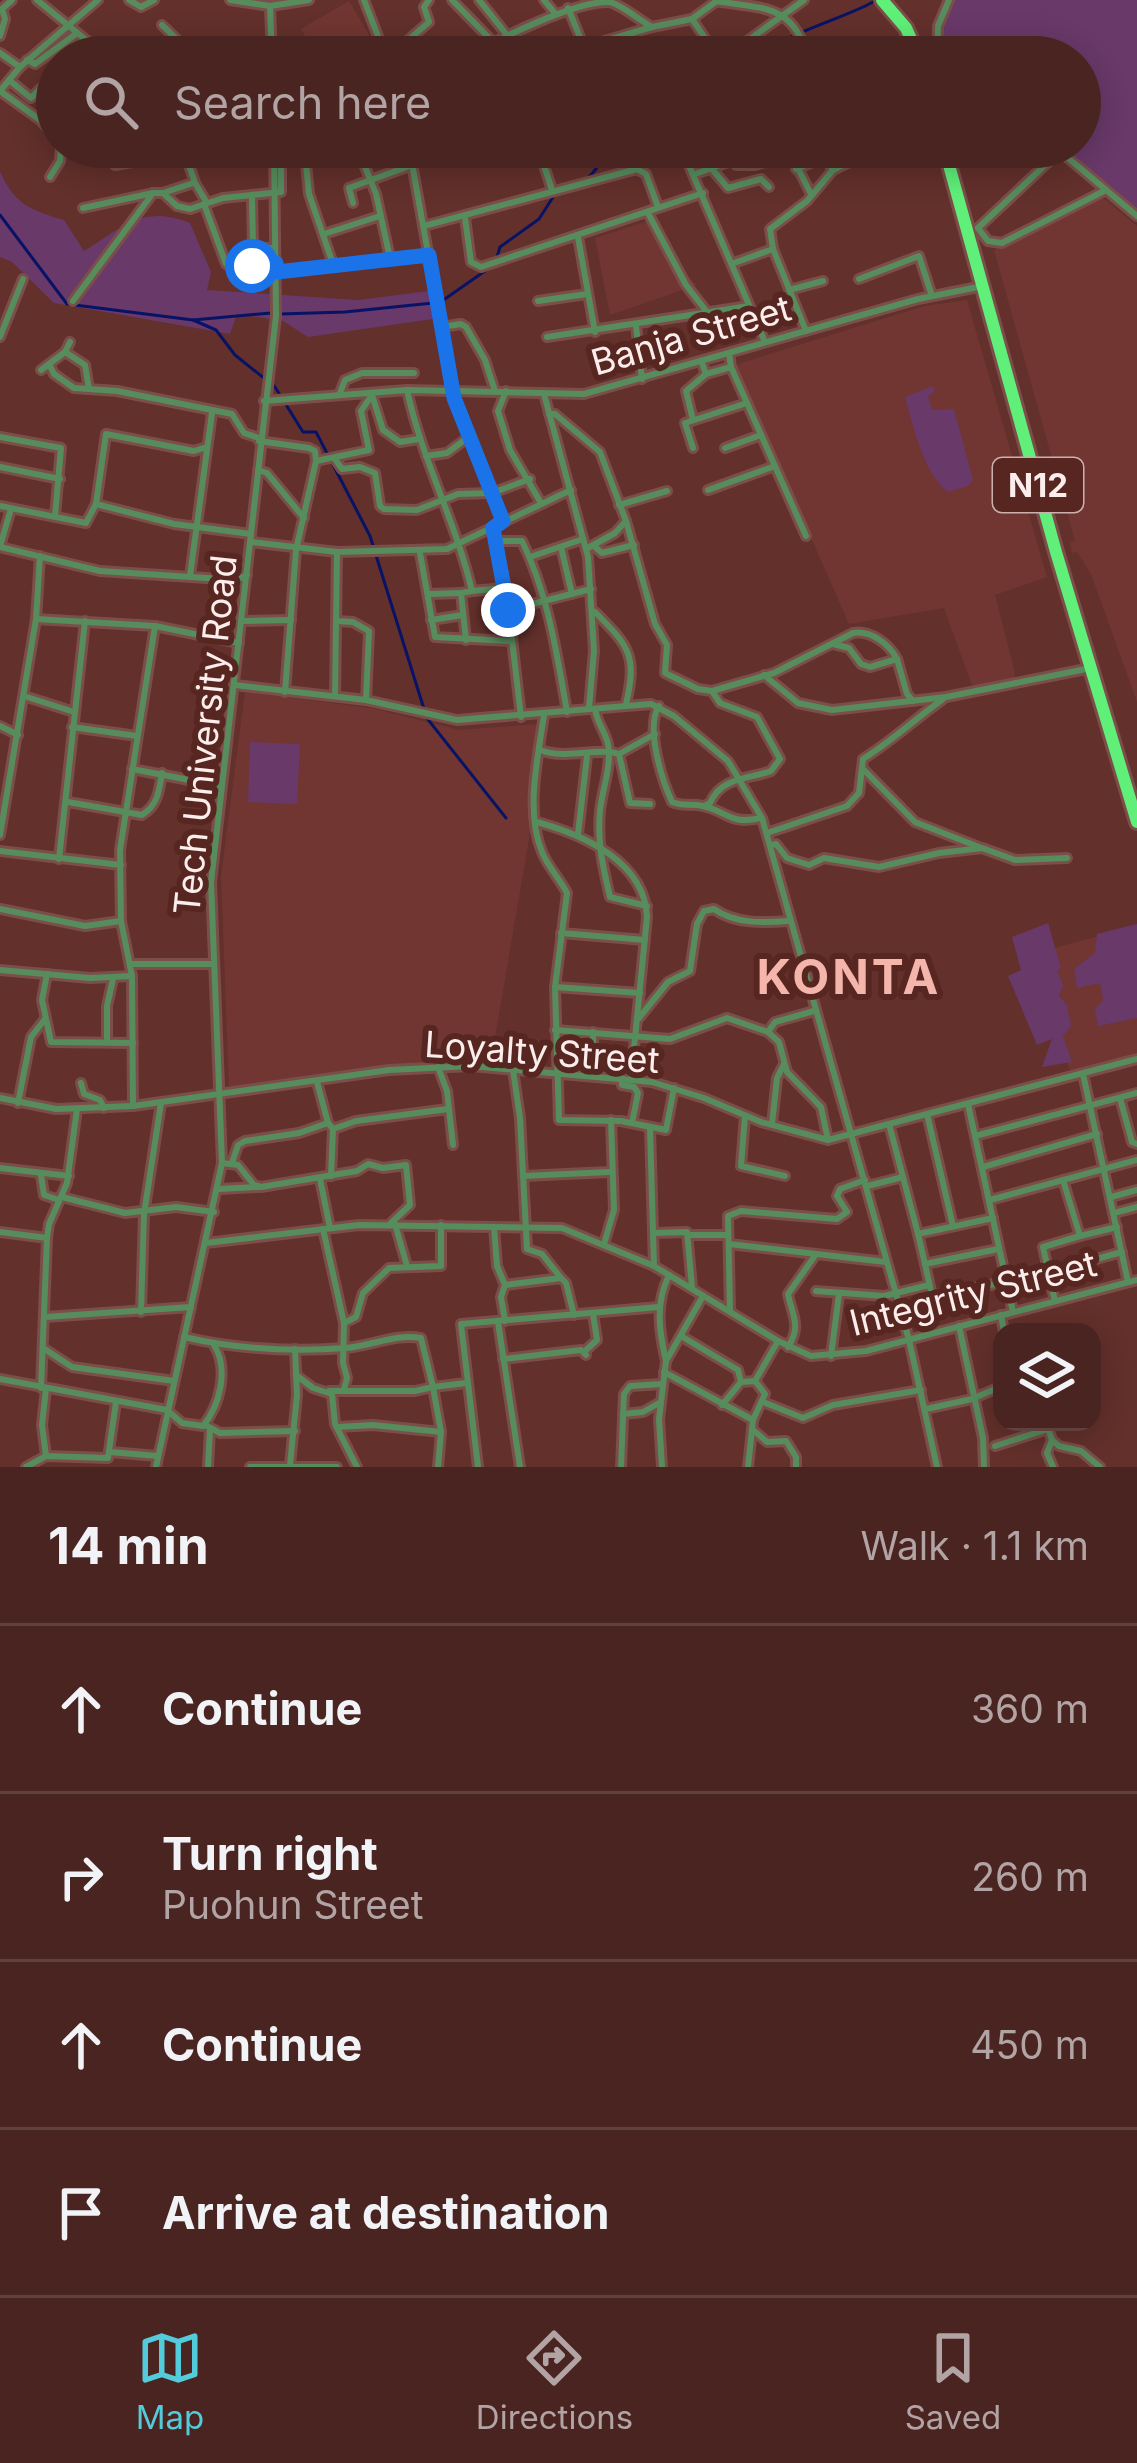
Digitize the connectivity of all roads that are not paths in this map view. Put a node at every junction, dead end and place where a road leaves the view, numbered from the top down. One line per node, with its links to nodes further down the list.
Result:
1 (12, 0): 21 (street)
2 (37, 0): 27 (street)
3 (98, 0): 27 (street)
4 (129, 0): 5 (street)
5 (154, 0)
6 (230, 0): 18 (street)
7 (309, 0): 20 (street)
8 (364, 0): 36 (street)
9 (429, 0): 37 (street)
10 (452, 0): 38 (street)
11 (479, 0): 30 (street)
12 (544, 0): 23 (street)
13 (717, 0): 19 (street); 25 (street)
14 (774, 0): 24 (street)
15 (804, 0): 24 (street)
16 (882, 0): 44 (highway)
17 (949, 0): 45 (street)
18 (250, 2): 20 (street)
19 (759, 3): 24 (street)
20 (270, 6): 35 (street)
21 (1, 8): 46 (street)
22 (568, 8): 23 (street); 28 (street); 39 (street)
23 (554, 12): 30 (street)
24 (781, 14): 42 (street); 43 (street)
25 (692, 19): 28 (street); 41 (street)
26 (162, 25): 34 (street)
27 (65, 26): 29 (street); 31 (street)
28 (652, 27): 40 (street)
29 (76, 34): 32 (street); 33 (street)
30 (507, 35)
31 (54, 36)
32 (73, 36)
33 (79, 36)
34 (173, 36)
35 (271, 36)
36 (378, 36)
37 (414, 36)
38 (487, 36)
39 (579, 36)
40 (625, 36)
41 (704, 36)
42 (751, 36)
43 (802, 36)
44 (910, 36)
45 (938, 36)
46 (0, 37)
47 (36, 52): 49 (street)
48 (0, 53): 51 (street)
49 (27, 60): 50 (street); 51 (street)
50 (36, 63)
51 (20, 67): 52 (street)
52 (9, 80): 53 (street); 54 (street)
53 (0, 91): 55 (street)
54 (36, 95)
55 (36, 117)
56 (54, 168): 73 (street)
57 (190, 168): 75 (street)
58 (277, 168): 80 (street, Tech University Road)
59 (306, 168): 94 (street)
60 (365, 168): 74 (street)
61 (402, 168): 74 (street)
62 (413, 168): 92 (street)
63 (545, 168): 77 (street)
64 (692, 168): 72 (street)
65 (711, 168): 72 (street); 76 (street)
66 (836, 168): 71 (street)
67 (951, 168): 93 (highway, N12)
68 (1038, 168): 93 (street)
69 (1080, 168): 78 (street)
70 (796, 169): 82 (street)
71 (832, 170): 82 (street)
72 (695, 174): 81 (street)
73 (50, 177)
74 (369, 178): 84 (street); 89 (street)
75 (195, 183): 79 (street); 85 (street)
76 (769, 188)
77 (552, 190): 87 (street); 91 (street)
78 (1106, 190): 90 (street); 93 (street)
79 (158, 193): 85 (street); 86 (street); 110 (street)
80 (274, 193): 83 (street); 96 (street, Tech University Road)
81 (704, 193): 87 (street); 100 (street)
82 (811, 194): 97 (street)
83 (252, 196): 85 (street); 96 (street)
84 (353, 202)
85 (206, 204): 102 (street)
86 (83, 208)
87 (658, 209): 88 (street)
88 (648, 213): 95 (street); 113 (street)
89 (380, 216): 94 (street); 99 (street)
90 (1137, 216)
91 (465, 218): 92 (street); 95 (street)
92 (424, 226): 98 (street)
93 (973, 229): 106 (highway, N12)
94 (324, 234): 101 (street)
95 (578, 237): 108 (street)
96 (275, 248): 102 (street, Tech University Road)
97 (772, 249): 100 (street); 107 (street)
98 (429, 255): 99 (street); 115 (street)
99 (390, 260): 101 (street)
100 (734, 263): 112 (street)
101 (333, 266): 102 (street)
102 (276, 267): 139 (street, Tech University Road)
103 (23, 279): 118 (street)
104 (859, 279): 109 (street)
105 (823, 281): 107 (street)
106 (985, 286): 109 (street, Banja Street); 216 (highway, N12)
107 (789, 290): 116 (street)
108 (587, 294): 111 (street); 117 (street)
109 (932, 296): 116 (street, Banja Street)
110 (73, 301)
111 (538, 301)
112 (749, 306): 113 (street); 121 (street)
113 (708, 313): 114 (street)
114 (635, 326): 117 (street); 130 (street)
115 (441, 327): 133 (street); 134 (street)
116 (806, 331): 121 (street, Banja Street)
117 (595, 332): 119 (street)
118 (0, 337)
119 (547, 337)
120 (70, 342): 122 (street)
121 (765, 342): 123 (street, Banja Street)
122 (64, 352): 125 (street); 131 (street)
123 (729, 353): 124 (street, Banja Street); 126 (street)
124 (702, 361): 129 (street); 130 (street, Banja Street)
125 (50, 364): 127 (street); 131 (street)
126 (731, 367): 129 (street); 140 (street)
127 (41, 370)
128 (414, 373): 136 (street)
129 (706, 374): 143 (street)
130 (642, 379): 138 (street, Banja Street)
131 (89, 389): 141 (street)
132 (407, 390): 133 (street, Banja Street); 137 (street, Banja Street); 147 (street)
133 (453, 390): 134 (street, Banja Street); 145 (street)
134 (495, 391): 135 (street, Banja Street)
135 (506, 392): 138 (street, Banja Street); 159 (street)
136 (340, 393): 137 (street, Banja Street); 139 (street, Banja Street)
137 (371, 393): 147 (street); 153 (street)
138 (544, 394): 142 (street)
139 (264, 400): 148 (street, Tech University Road)
140 (747, 403): 143 (street); 144 (street)
141 (212, 412): 148 (street); 149 (street)
142 (548, 413): 160 (street); 167 (street)
143 (693, 420): 150 (street)
144 (761, 434): 151 (street); 156 (street)
145 (470, 436): 152 (street); 163 (street)
146 (0, 437): 158 (street)
147 (418, 439): 152 (street)
148 (259, 440): 154 (street); 157 (street, Tech University Road)
149 (207, 447): 166 (street); 174 (street)
150 (693, 448)
151 (725, 448)
152 (426, 456): 164 (street)
153 (334, 459): 154 (street); 164 (street)
154 (316, 461): 171 (street)
155 (0, 466): 158 (street)
156 (775, 466): 161 (street); 176 (street)
157 (257, 469): 171 (street); 177 (street, Tech University Road)
158 (61, 479): 170 (street)
159 (530, 479): 163 (street); 165 (street)
160 (571, 490): 165 (street); 178 (street)
161 (708, 490)
162 (667, 491): 167 (street)
163 (492, 493): 164 (street); 172 (street)
164 (442, 503): 180 (street)
165 (541, 503): 172 (street)
166 (96, 504): 170 (street); 174 (street)
167 (620, 505): 173 (street)
168 (0, 506): 169 (street)
169 (11, 509): 170 (street); 182 (street)
170 (56, 516)
171 (304, 518): 185 (street)
172 (503, 521): 175 (street)
173 (626, 521): 181 (street); 184 (street)
174 (197, 528): 177 (street); 191 (street)
175 (493, 528): 179 (street); 180 (street)
176 (806, 536)
177 (251, 538): 185 (street); 190 (street, Tech University Road)
178 (584, 539): 183 (street); 184 (street)
179 (497, 541): 189 (street); 194 (street)
180 (462, 544): 187 (street); 196 (street)
181 (634, 544): 184 (street); 220 (street)
182 (0, 546): 188 (street)
183 (561, 547): 189 (street); 199 (street)
184 (590, 548): 195 (street)
185 (296, 550): 186 (street); 205 (street)
186 (338, 552): 187 (street); 209 (street)
187 (420, 553): 198 (street)
188 (40, 556): 191 (street); 204 (street)
189 (530, 556): 200 (street)
190 (247, 575): 192 (street); 193 (street, Tech University Road)
191 (190, 577): 192 (street)
192 (236, 580): 193 (street)
193 (245, 587): 208 (street, Tech University Road)
194 (506, 588): 196 (street); 202 (street)
195 (591, 589): 199 (street); 201 (street)
196 (472, 591): 197 (street)
197 (461, 593): 198 (street); 203 (street)
198 (428, 594): 206 (street)
199 (572, 594): 200 (street)
200 (545, 602): 202 (street); 230 (street)
201 (592, 609): 226 (street); 228 (street)
202 (508, 610): 212 (street)
203 (463, 615): 206 (street); 211 (street)
204 (36, 619): 207 (street); 221 (street)
205 (291, 620): 208 (street); 219 (street)
206 (431, 620): 211 (street)
207 (85, 621): 210 (street); 229 (street)
208 (242, 621): 213 (street, Tech University Road)
209 (336, 621): 222 (street); 224 (street)
210 (155, 626): 213 (street); 237 (street)
211 (466, 640): 212 (street)
212 (512, 641): 232 (street)
213 (239, 643): 218 (street, Tech University Road)
214 (833, 644): 215 (street); 215 (street); 217 (street)
215 (897, 659): 225 (street)
216 (1091, 668): 223 (street); 253 (highway, N12)
217 (764, 675): 220 (street); 225 (street)
218 (235, 685): 219 (street); 246 (street, Tech University Road)
219 (286, 692): 222 (street)
220 (712, 692): 245 (street)
221 (24, 696): 229 (street); 236 (street)
222 (334, 696): 224 (street)
223 (946, 697): 225 (street); 242 (street)
224 (366, 700): 232 (street)
225 (913, 701)
226 (626, 705): 227 (street); 228 (street)
227 (659, 706): 235 (street); 245 (street)
228 (592, 709): 230 (street); 239 (street)
229 (74, 712): 234 (street)
230 (567, 712): 231 (street)
231 (544, 714): 232 (street); 238 (street)
232 (520, 717)
233 (0, 726): 236 (street)
234 (72, 728): 237 (street); 247 (street)
235 (655, 734): 240 (street); 249 (street)
236 (17, 735): 256 (street)
237 (137, 736): 243 (street)
238 (540, 750): 241 (street); 252 (street)
239 (608, 750): 240 (street); 241 (street); 258 (street)
240 (619, 754): 248 (street)
241 (587, 756): 255 (street)
242 (862, 767): 254 (street); 259 (street)
243 (132, 769): 244 (street); 250 (street)
244 (162, 773): 246 (street); 250 (street)
245 (741, 778): 249 (street); 251 (street)
246 (221, 785): 271 (street, Tech University Road)
247 (68, 802): 250 (street); 262 (street)
248 (650, 804)
249 (704, 806): 251 (street)
250 (124, 814): 263 (street)
251 (762, 818): 254 (street)
252 (537, 822): 255 (street); 268 (street)
253 (1137, 822)
254 (767, 833): 257 (street)
255 (578, 834): 258 (street)
256 (0, 835)
257 (772, 845): 259 (street); 267 (street)
258 (599, 846): 264 (street); 264 (street)
259 (982, 848): 261 (street)
260 (0, 851): 262 (street)
261 (1067, 858)
262 (59, 859): 263 (street)
263 (121, 865): 266 (street)
264 (647, 906): 269 (street)
265 (0, 910): 266 (street)
266 (122, 921): 270 (street)
267 (788, 921): 278 (street); 279 (street)
268 (561, 933): 269 (street); 276 (street)
269 (645, 940): 277 (street)
270 (131, 964): 271 (street); 274 (street)
271 (214, 964): 299 (street, Tech University Road)
272 (0, 970): 273 (street)
273 (47, 974): 275 (street); 280 (street)
274 (132, 976): 275 (street); 286 (street)
275 (113, 978): 285 (street)
276 (555, 987): 277 (street); 281 (street)
277 (640, 993): 279 (street)
278 (814, 1011): 283 (street); 319 (street)
279 (638, 1018): 284 (street)
280 (45, 1019): 285 (street); 303 (street)
281 (555, 1030): 282 (street); 292 (street)
282 (593, 1032): 284 (street); 293 (street)
283 (768, 1032): 284 (street); 288 (street)
284 (636, 1035): 294 (street)
285 (107, 1041): 286 (street)
286 (133, 1043): 306 (street)
287 (1137, 1058): 291 (street, Loyalty Street)
288 (784, 1064): 315 (street); 321 (street)
289 (438, 1067): 290 (street, Loyalty Street); 295 (street, Loyalty Street); 309 (street)
290 (513, 1070): 292 (street, Loyalty Street); 334 (street)
291 (1083, 1072): 304 (street, Loyalty Street); 305 (street)
292 (556, 1074): 293 (street, Loyalty Street); 312 (street)
293 (593, 1075): 294 (street, Loyalty Street)
294 (626, 1078): 297 (street, Loyalty Street); 313 (street)
295 (316, 1081): 299 (street, Loyalty Street); 316 (street)
296 (81, 1083): 307 (street)
297 (674, 1088): 311 (street, Loyalty Street); 317 (street)
298 (1137, 1093): 300 (street)
299 (221, 1096): 302 (street, Loyalty Street); 325 (street, Tech University Road)
300 (1120, 1098): 305 (street); 322 (street)
301 (0, 1099): 303 (street, Loyalty Street)
302 (161, 1102): 306 (street, Loyalty Street); 347 (street)
303 (18, 1103): 308 (street, Loyalty Street)
304 (968, 1104): 310 (street, Loyalty Street); 320 (street)
305 (1090, 1105): 318 (street); 320 (street)
306 (133, 1106): 307 (street, Loyalty Street)
307 (104, 1108): 308 (street, Loyalty Street)
308 (77, 1109): 332 (street)
309 (448, 1109): 316 (street); 323 (street)
310 (927, 1114): 314 (street, Loyalty Street); 353 (street)
311 (746, 1116): 315 (street, Loyalty Street); 335 (street)
312 (610, 1120): 313 (street); 330 (street)
313 (632, 1123): 317 (street)
314 (889, 1124): 319 (street, Loyalty Street); 336 (street)
315 (772, 1125): 321 (street, Loyalty Street)
316 (330, 1126): 326 (street); 333 (street)
317 (650, 1127): 358 (street)
318 (1097, 1134): 327 (street); 329 (street)
319 (851, 1135): 321 (street, Loyalty Street); 339 (street)
320 (975, 1136): 327 (street)
321 (828, 1140)
322 (1137, 1144)
323 (453, 1145)
324 (1137, 1160): 329 (street)
325 (222, 1163): 326 (street); 341 (street, Tech University Road)
326 (232, 1163): 340 (street)
327 (982, 1167): 345 (street)
328 (0, 1168): 331 (street)
329 (1104, 1168): 338 (street); 343 (street)
330 (611, 1172): 334 (street); 367 (street)
331 (41, 1175): 332 (street); 344 (street)
332 (69, 1176): 344 (street)
333 (331, 1176): 337 (street); 351 (street)
334 (523, 1176): 355 (street)
335 (785, 1176)
336 (903, 1177): 339 (street); 360 (street)
337 (320, 1179): 340 (street); 357 (street)
338 (1063, 1180): 345 (street); 362 (street)
339 (866, 1183): 364 (street); 371 (street)
340 (261, 1187): 341 (street)
341 (219, 1189): 348 (street, Tech University Road)
342 (1137, 1190): 343 (street)
343 (1111, 1197): 349 (street)
344 (60, 1198): 347 (street); 363 (street)
345 (990, 1200): 350 (street)
346 (1137, 1207): 349 (street)
347 (145, 1210): 348 (street); 391 (street)
348 (214, 1212): 366 (street, Tech University Road)
349 (1114, 1213): 356 (street)
350 (993, 1218): 353 (street); 368 (street)
351 (393, 1224): 352 (street, Integrity Street); 357 (street, Integrity Street); 373 (street)
352 (441, 1225): 354 (street, Integrity Street); 373 (street)
353 (953, 1226): 360 (street)
354 (494, 1227): 355 (street, Integrity Street); 380 (street)
355 (525, 1227): 367 (street, Integrity Street); 377 (street)
356 (1117, 1227): 362 (street); 369 (street)
357 (326, 1229): 366 (street, Integrity Street); 398 (street)
358 (653, 1233): 361 (street); 374 (street)
359 (4, 1234): 363 (street); 365 (street)
360 (918, 1234): 372 (street)
361 (688, 1235): 364 (street); 382 (street)
362 (1080, 1236): 375 (street)
363 (46, 1238): 396 (street)
364 (727, 1239): 370 (street); 390 (street)
365 (0, 1243)
366 (206, 1243): 388 (street, Tech University Road)
367 (604, 1244): 374 (street, Integrity Street)
368 (1000, 1249): 372 (street); 379 (street)
369 (1122, 1252): 375 (street); 378 (street)
370 (814, 1256): 371 (street); 406 (street)
371 (886, 1262): 385 (street)
372 (925, 1264): 381 (street)
373 (407, 1266): 398 (street)
374 (654, 1266): 376 (street, Integrity Street)
375 (1048, 1272): 387 (street)
376 (669, 1275): 382 (street, Integrity Street); 389 (street)
377 (561, 1277): 380 (street); 395 (street)
378 (1133, 1281): 387 (street, Integrity Street)
379 (1005, 1282): 381 (street); 392 (street)
380 (505, 1285): 397 (street)
381 (929, 1285): 385 (street)
382 (692, 1288): 386 (street, Integrity Street)
383 (817, 1292): 384 (street)
384 (838, 1294): 385 (street); 410 (street)
385 (895, 1294): 403 (street)
386 (703, 1296): 390 (street, Integrity Street); 401 (street)
387 (1055, 1301): 392 (street, Integrity Street)
388 (191, 1307): 391 (street); 402 (street, Tech University Road)
389 (659, 1307): 393 (street); 412 (street)
390 (730, 1311): 404 (street, Integrity Street)
391 (141, 1312): 396 (street)
392 (1013, 1312): 394 (street, Integrity Street)
393 (593, 1313): 395 (street); 411 (street)
394 (1001, 1315): 399 (street); 400 (street, Integrity Street)
395 (574, 1316): 397 (street)
396 (45, 1317): 407 (street)
397 (502, 1321): 411 (street); 419 (street)
398 (344, 1323): 408 (street)
399 (1002, 1323)
400 (959, 1326): 403 (street, Integrity Street); 427 (street)
401 (681, 1336): 412 (street); 418 (street)
402 (184, 1337): 405 (street); 416 (street, Tech University Road)
403 (909, 1340): 410 (street, Integrity Street); 424 (street)
404 (778, 1341): 406 (street, Integrity Street); 417 (street)
405 (214, 1345): 409 (street); 436 (street)
406 (788, 1346): 410 (street, Integrity Street)
407 (44, 1348): 416 (street); 422 (street)
408 (345, 1348): 409 (street); 421 (street); 423 (street)
409 (295, 1349): 414 (street)
410 (830, 1356)
411 (503, 1359): 457 (street)
412 (666, 1360): 413 (street)
413 (664, 1372): 420 (street); 431 (street)
414 (296, 1376): 425 (street); 438 (street)
415 (0, 1379): 422 (street)
416 (174, 1381): 433 (street, Tech University Road)
417 (754, 1381): 418 (street); 430 (street)
418 (742, 1382): 431 (street)
419 (466, 1383): 421 (street); 456 (street)
420 (662, 1384): 429 (street); 434 (street)
421 (434, 1387): 423 (street); 441 (street)
422 (44, 1389): 428 (street); 444 (street)
423 (344, 1389): 425 (street)
424 (921, 1390): 430 (street); 432 (street)
425 (329, 1391): 437 (street)
426 (993, 1391): 427 (street)
427 (972, 1399): 432 (street); 463 (street)
428 (116, 1402): 433 (street); 446 (street)
429 (660, 1402): 434 (street); 459 (street)
430 (764, 1402): 435 (street)
431 (722, 1405): 435 (street)
432 (926, 1409): 462 (street)
433 (167, 1410): 436 (street); 445 (street, Tech University Road)
434 (622, 1414): 458 (street)
435 (753, 1425): 460 (street); 461 (street)
436 (208, 1426): 438 (street); 451 (street)
437 (337, 1427): 441 (street); 454 (street)
438 (295, 1431): 447 (street)
439 (1032, 1431): 443 (street)
440 (1049, 1431): 442 (street)
441 (441, 1432): 455 (street)
442 (1052, 1440): 464 (street); 465 (street)
443 (995, 1446)
444 (46, 1456): 446 (street); 449 (street)
445 (158, 1456): 446 (street); 450 (street, Tech University Road)
446 (108, 1459)
447 (290, 1465): 448 (street); 452 (street)
448 (311, 1466): 453 (street)
449 (26, 1467)
450 (156, 1467)
451 (208, 1467)
452 (250, 1467)
453 (337, 1467)
454 (357, 1467)
455 (438, 1467)
456 (478, 1467)
457 (520, 1467)
458 (621, 1467)
459 (662, 1467)
460 (748, 1467)
461 (796, 1467)
462 (938, 1467)
463 (983, 1467)
464 (1053, 1467)
465 (1100, 1467)

